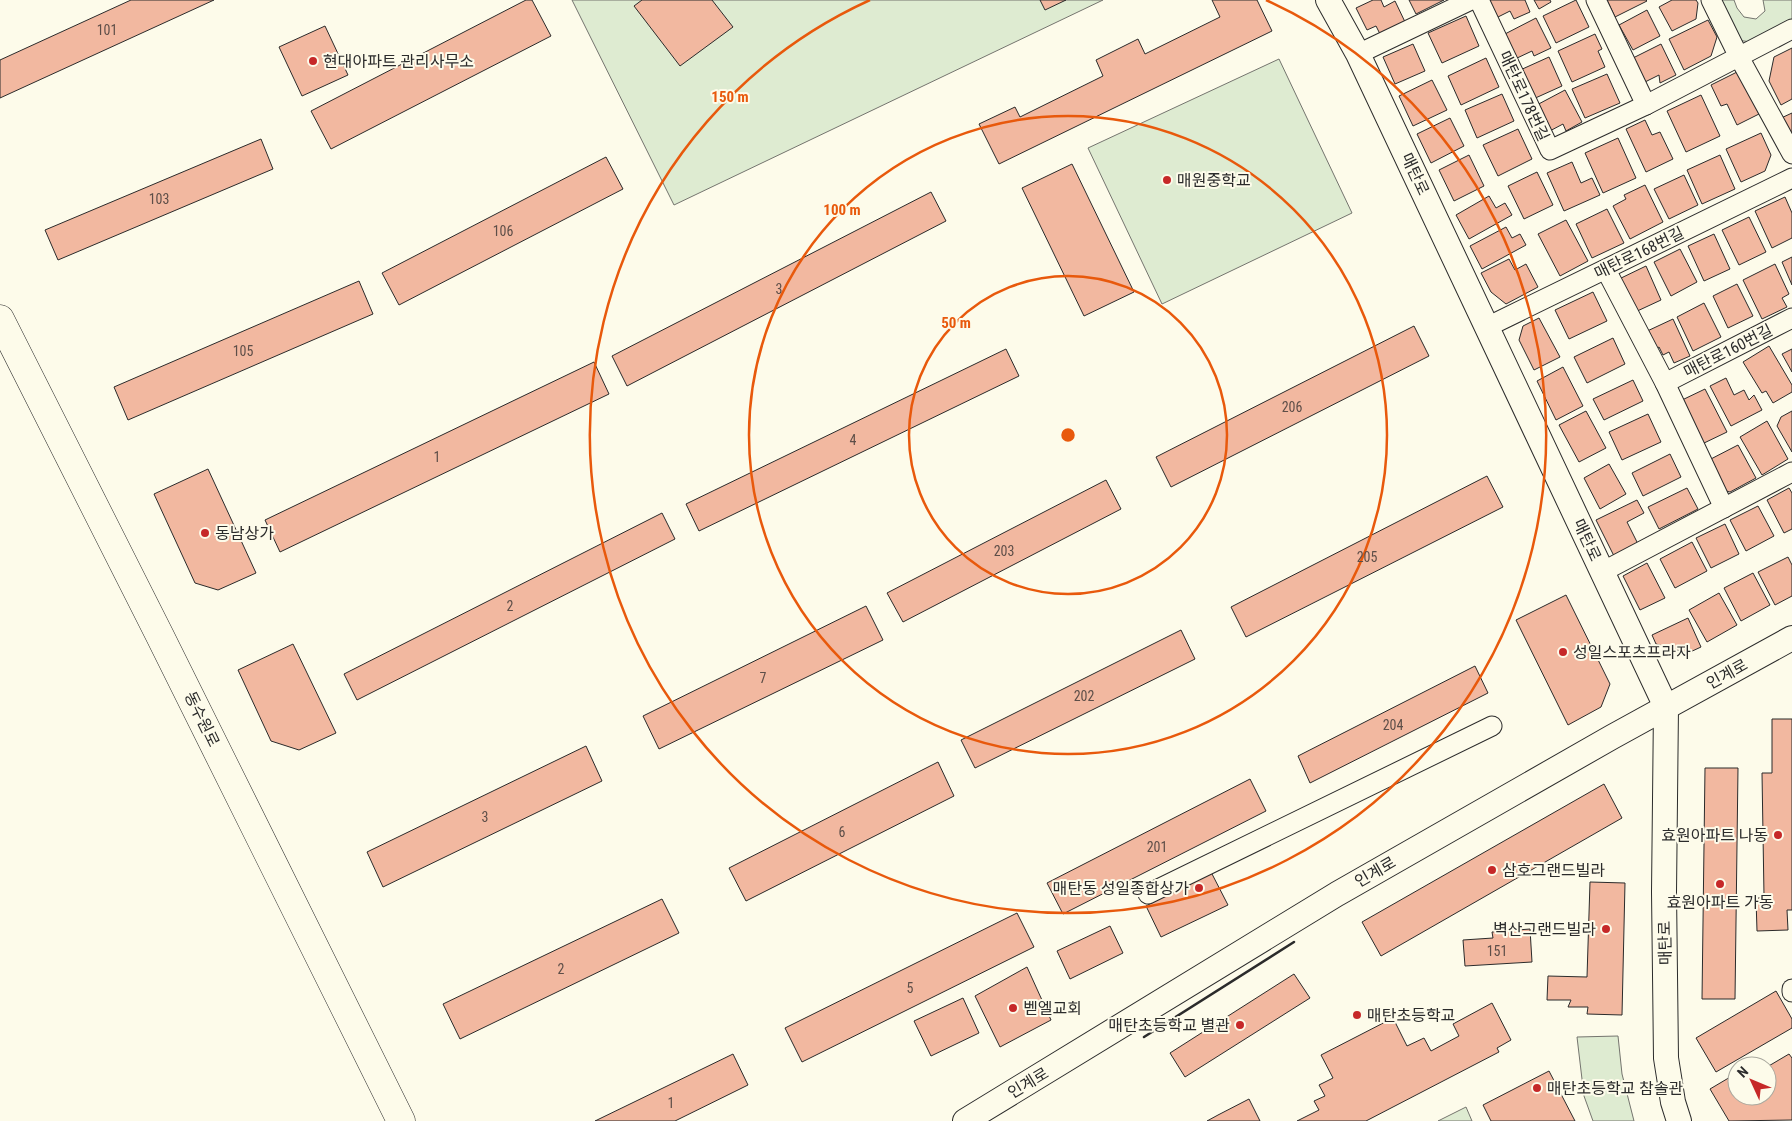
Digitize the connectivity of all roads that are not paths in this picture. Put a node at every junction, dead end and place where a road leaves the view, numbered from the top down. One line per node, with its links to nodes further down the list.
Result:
1 (1328, 0): 7 (street, 매탄로)
2 (1472, 0): 7 (street)
3 (1479, 0): 9 (street, 매탄로178번길)
4 (1596, 0): 9 (street)
5 (1711, 0): 8 (street)
6 (1792, 29): 8 (street, 매탄로178번길)
7 (1358, 54): 15 (street, 매탄로)
8 (1739, 57): 9 (street, 매탄로178번길); 10 (street)
9 (1646, 105)
10 (1792, 154)
11 (1792, 178): 12 (street, 매탄로168번길)
12 (1606, 270): 15 (street, 매탄로168번길); 16 (street, 매탄로160번길)
13 (1792, 318): 16 (street, 매탄로160번길)
14 (0, 319): 24 (main road, 동수원로)
15 (1487, 327): 19 (street, 매탄로)
16 (1665, 383): 18 (street, 매탄로160번길)
17 (1792, 472): 18 (street)
18 (1724, 508): 19 (street)
19 (1602, 572): 21 (street, 매탄로)
20 (1792, 638): 21 (street, 인계로)
21 (1666, 707): 25 (street, 인계로); 26 (street, 매탄로)
22 (1492, 726): 23 (street)
23 (1148, 894)
24 (401, 1121)
25 (966, 1121)
26 (1679, 1121)

